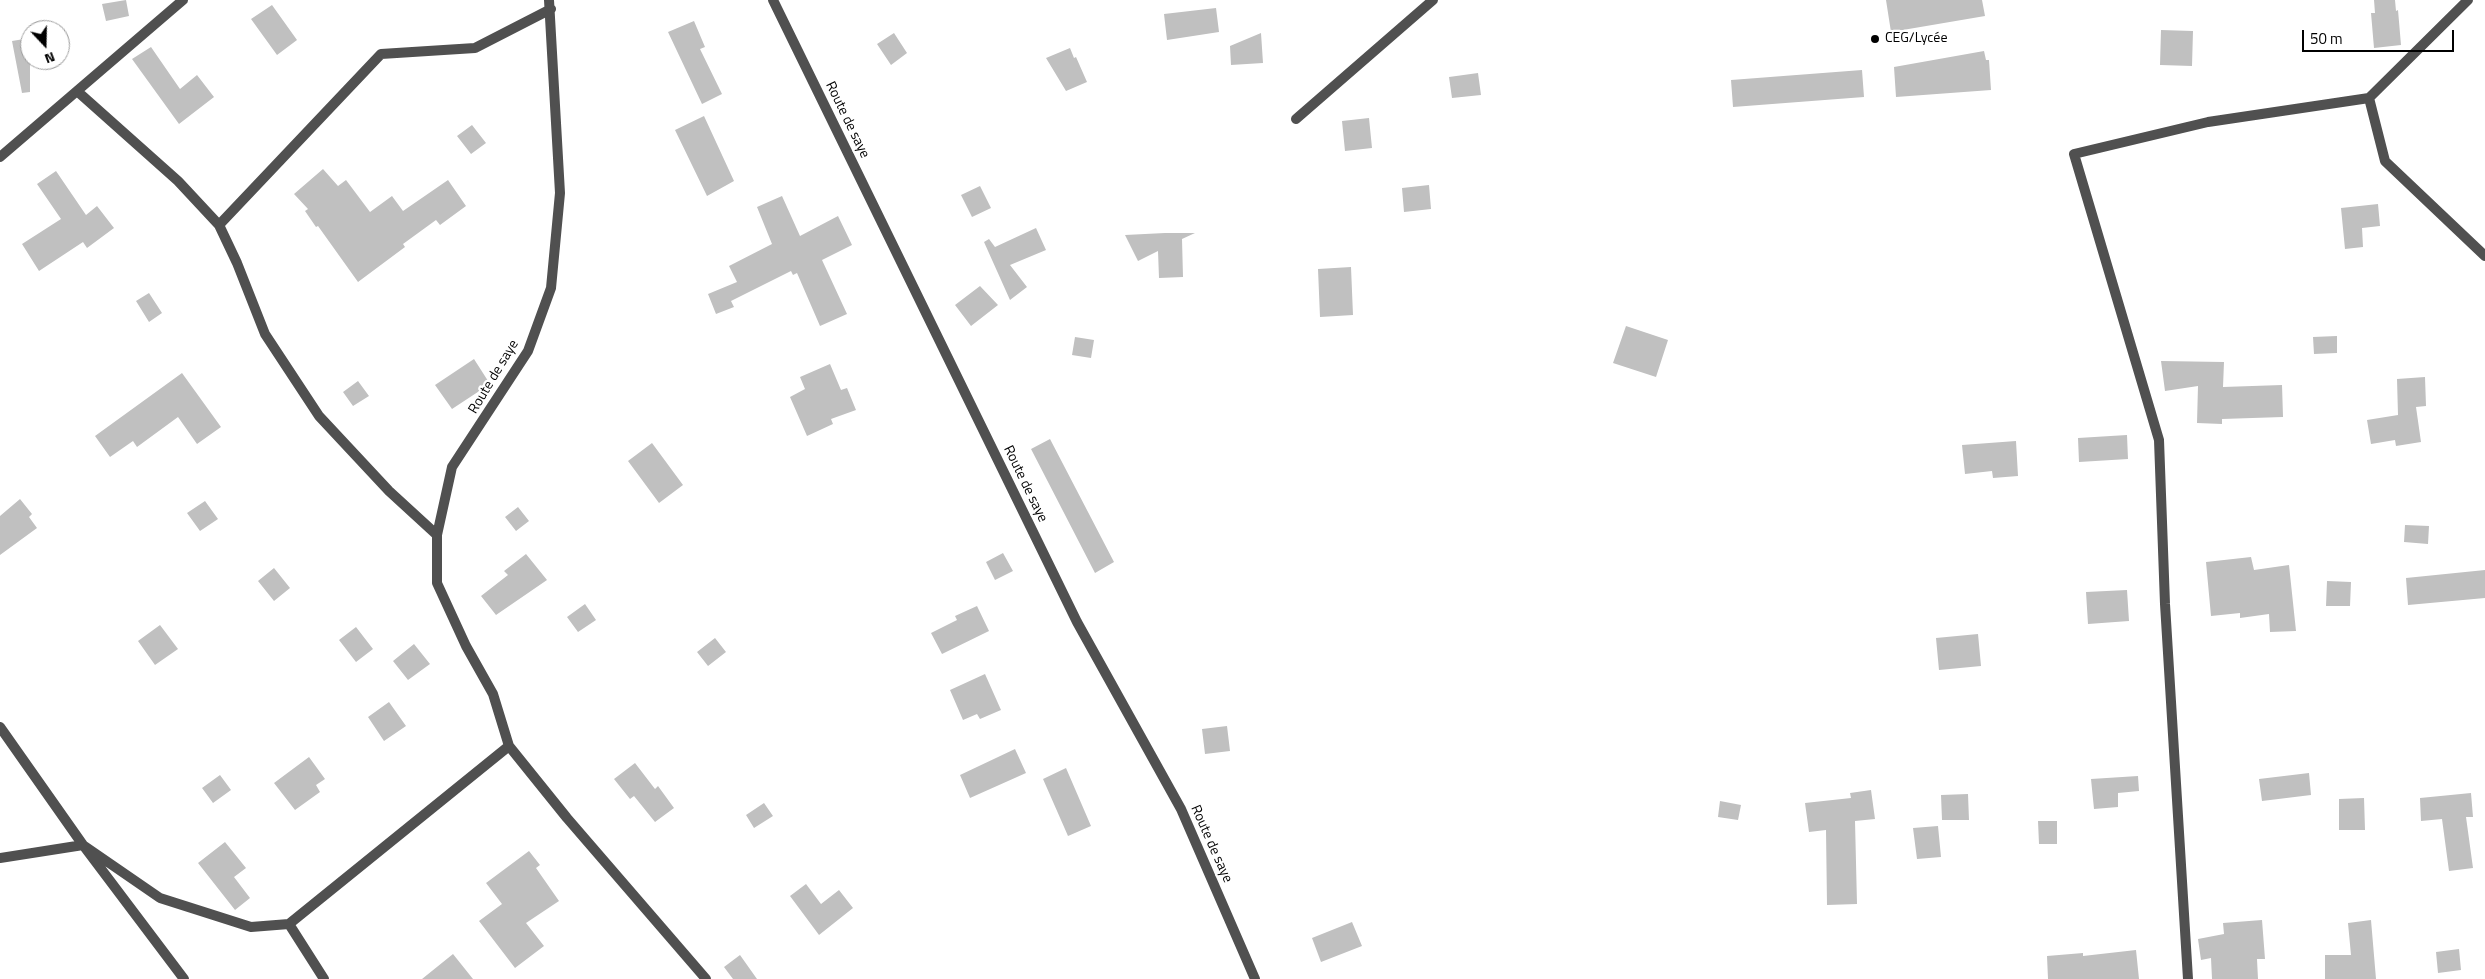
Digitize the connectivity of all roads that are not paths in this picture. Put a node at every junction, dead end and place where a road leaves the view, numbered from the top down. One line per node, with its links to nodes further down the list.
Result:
1 (183, 0): 6 (street)
2 (773, 0): 21 (street, Route de saye)
3 (1433, 0): 8 (street)
4 (2468, 0): 7 (street)
5 (550, 4): 10 (street); 12 (street, Route de saye)
6 (77, 91): 9 (street); 10 (street)
7 (2369, 98): 11 (street); 22 (street)
8 (1296, 119)
9 (0, 157)
10 (219, 225): 12 (street)
11 (2485, 256)
12 (437, 535): 14 (street, Route de saye)
13 (0, 727): 15 (street)
14 (509, 746): 17 (street); 20 (street)
15 (83, 845): 16 (street); 17 (street); 18 (street)
16 (0, 858)
17 (289, 924): 19 (street)
18 (184, 979)
19 (324, 979)
20 (706, 979)
21 (1255, 979)
22 (2188, 979)

